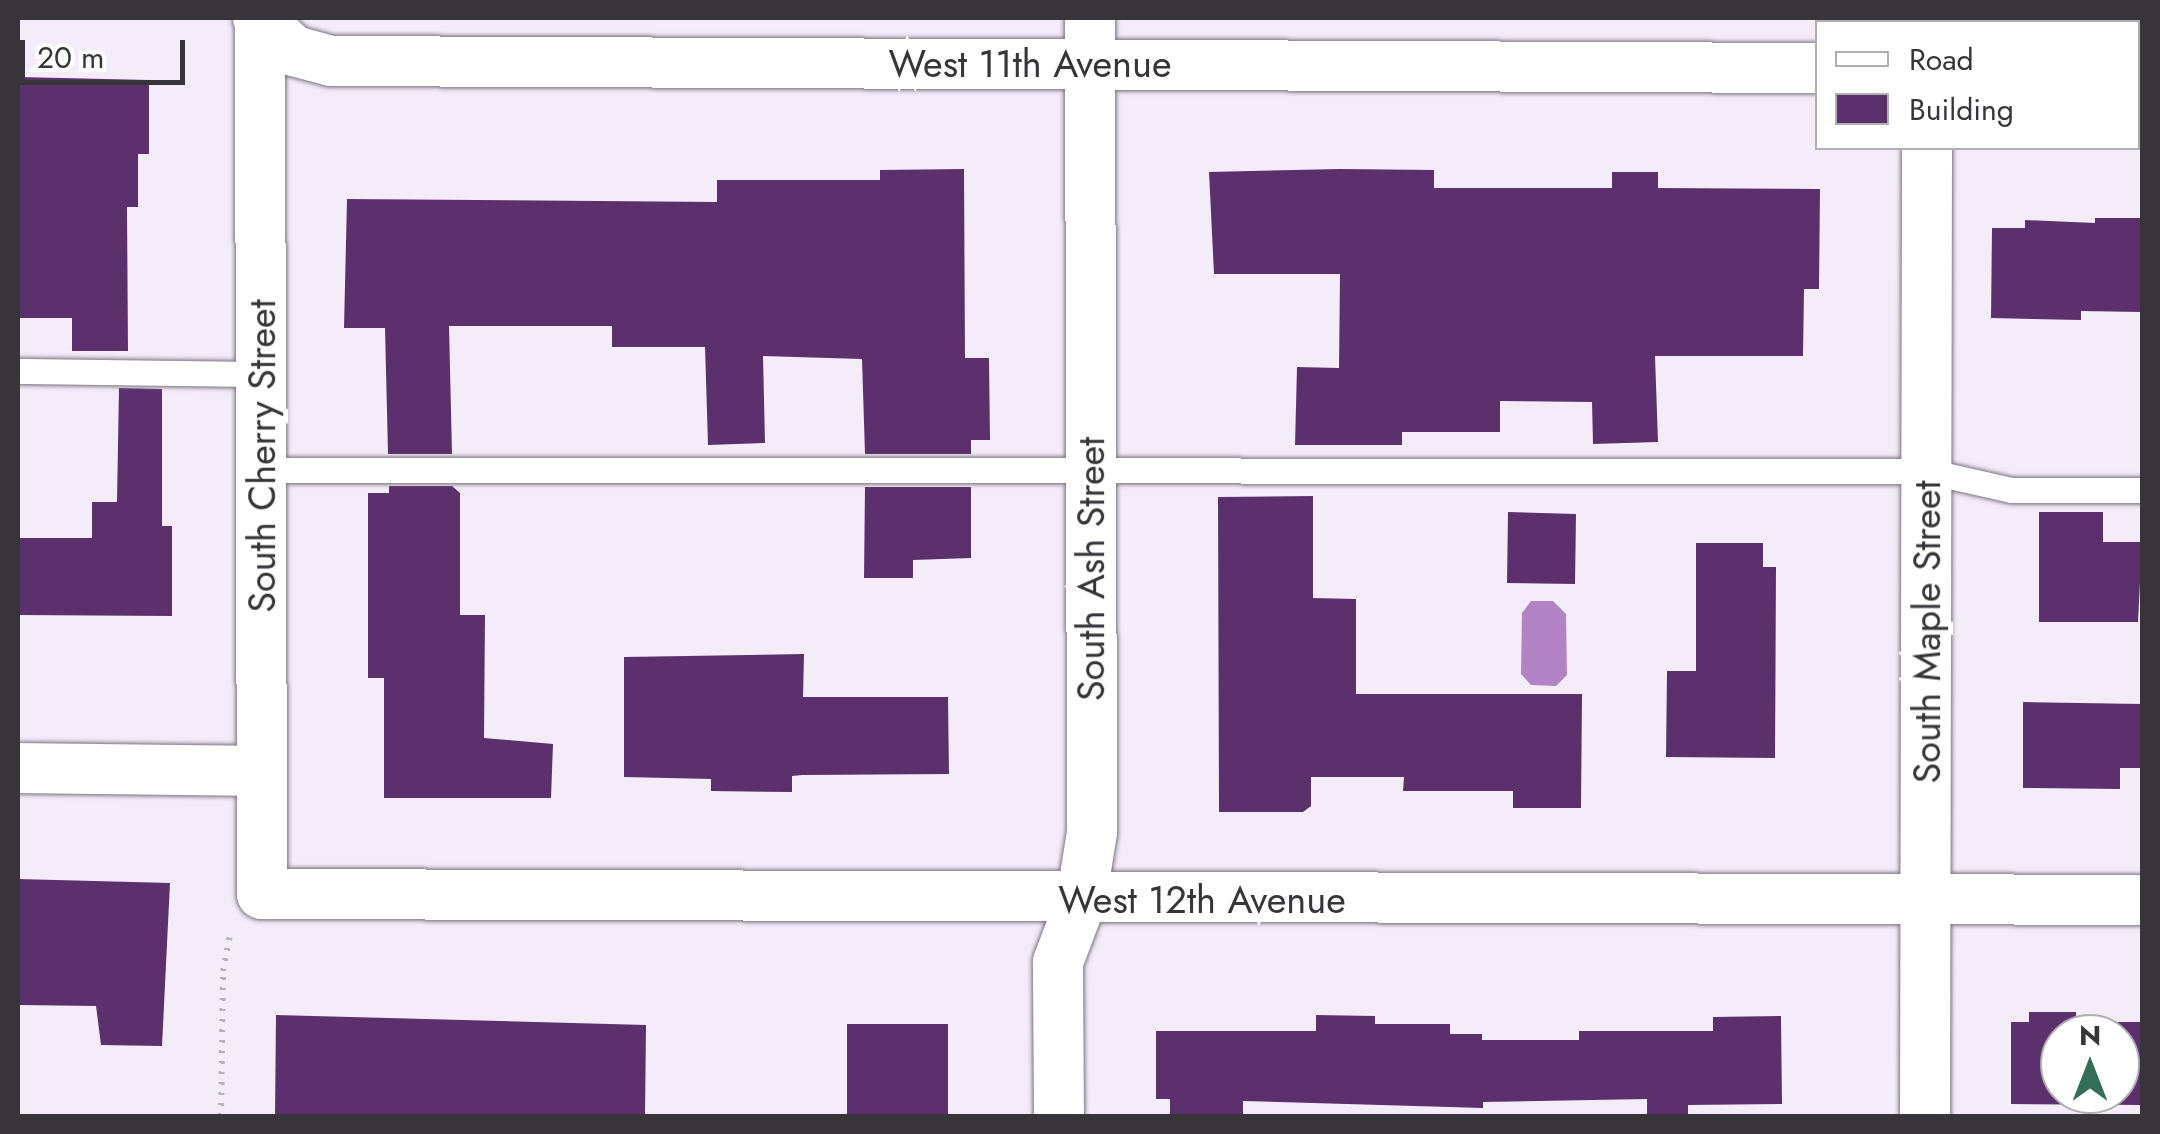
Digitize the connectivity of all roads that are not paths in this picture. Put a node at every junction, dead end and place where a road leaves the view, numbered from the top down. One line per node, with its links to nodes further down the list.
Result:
1 (259, 18): 2 (street, West 11th Avenue); 6 (street, South Cherry Street)
2 (1090, 40): 3 (street, West 11th Avenue); 7 (street, South Ash Street)
3 (1815, 68)
4 (1927, 150): 9 (street, South Maple Street)
5 (18, 371): 6 (lane)
6 (262, 374): 8 (street, South Cherry Street)
7 (1090, 468): 8 (lane); 9 (lane); 16 (street, South Ash Street)
8 (262, 470): 12 (street, South Cherry Street)
9 (1927, 471): 10 (lane); 14 (street, South Maple Street)
10 (2142, 490)
11 (18, 768): 12 (street)
12 (261, 771): 13 (street, South Cherry Street)
13 (262, 894): 16 (street, West 12th Avenue)
14 (1926, 899): 15 (street, West 12th Avenue); 16 (street, West 12th Avenue); 18 (street, South Maple Street)
15 (2142, 900)
16 (1080, 901): 17 (street, South Ash Street)
17 (1060, 1116)
18 (1924, 1116)

